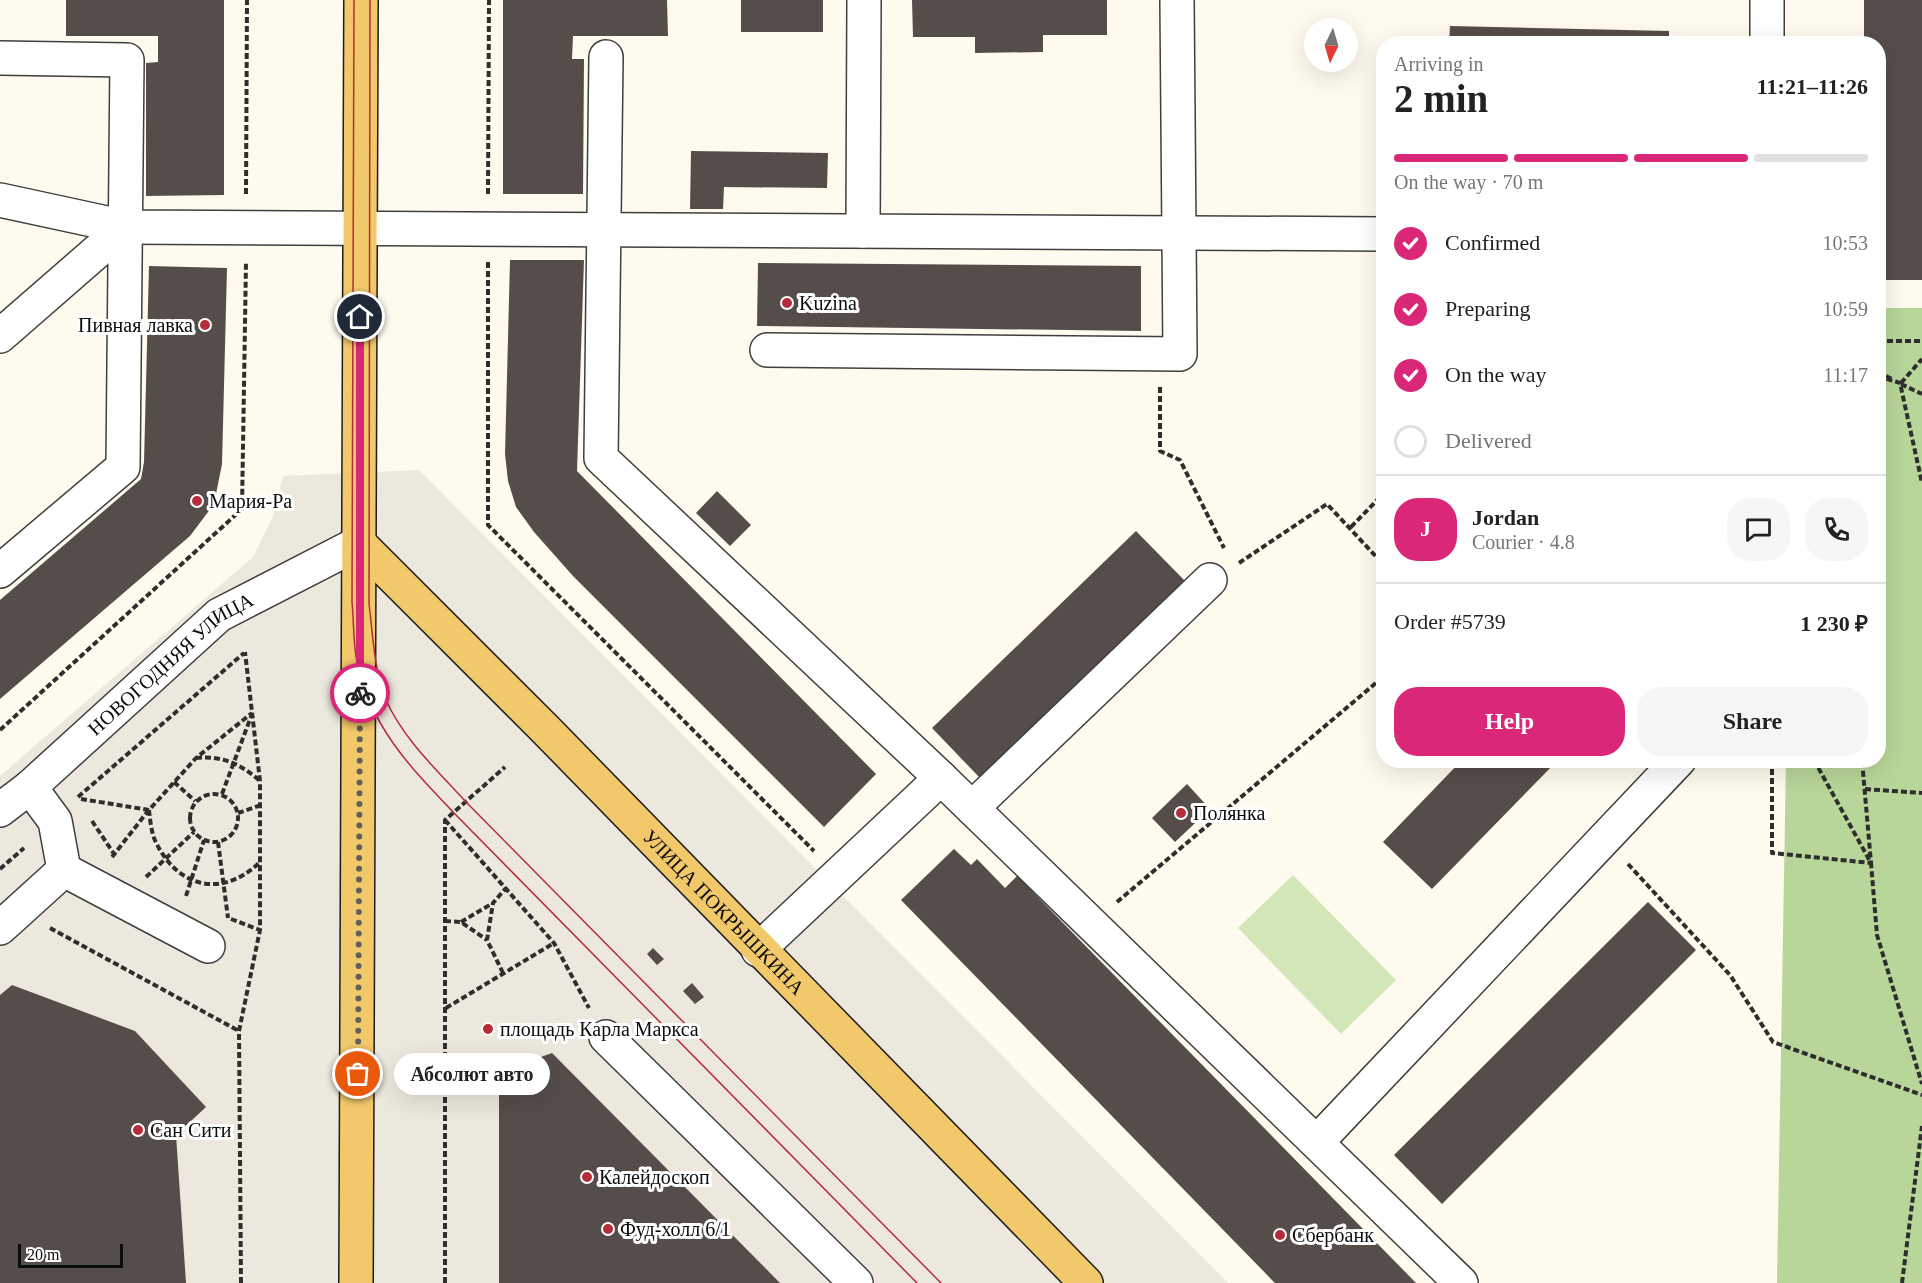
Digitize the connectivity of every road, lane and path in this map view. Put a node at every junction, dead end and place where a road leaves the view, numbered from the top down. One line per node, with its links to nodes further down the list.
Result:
1 (247, 0): 12 (path)
2 (361, 0): 10 (main road)
3 (864, 0): 14 (street)
4 (1177, 0): 15 (street)
5 (1767, 0): 6 (street)
6 (1767, 36)
7 (606, 57): 13 (street)
8 (0, 58): 11 (street)
9 (0, 200): 11 (street)
10 (360, 226): 12 (street); 13 (street); 30 (main road)
11 (125, 227): 12 (street); 17 (street); 32 (street)
12 (246, 227): 36 (path)
13 (604, 229): 14 (street); 44 (street)
14 (863, 231): 15 (street)
15 (1179, 233): 16 (street); 21 (street)
16 (1376, 234)
17 (0, 336)
18 (1886, 341): 19 (path)
19 (1922, 341)
20 (767, 350): 21 (street)
21 (1160, 353): 33 (path)
22 (1922, 359): 25 (path)
23 (1886, 376): 25 (path)
24 (1886, 379): 25 (path)
25 (1900, 383): 26 (path); 27 (path)
26 (1922, 394)
27 (1922, 483)
28 (1376, 501): 29 (path)
29 (1351, 527): 31 (path); 33 (path)
30 (359, 543): 47 (street, НОВОГОДНЯЯ УЛИЦА); 91 (main road, УЛИЦА ПОКРЫШКИНА); 101 (main road)
31 (1376, 556)
32 (0, 571)
33 (1222, 573): 53 (street)
34 (1376, 683): 86 (path)
35 (253, 713): 37 (path); 38 (path); 46 (path); 54 (path)
36 (0, 730)
37 (196, 758): 38 (path); 45 (path)
38 (232, 763): 46 (path); 50 (path)
39 (505, 767): 59 (path)
40 (1672, 768): 61 (street)
41 (1772, 768): 68 (path)
42 (1818, 768): 68 (path)
43 (1863, 768): 48 (path)
44 (941, 778): 53 (street); 91 (street)
45 (174, 782): 51 (path); 56 (path)
46 (260, 782): 52 (path)
47 (30, 786): 54 (street); 55 (street, НОВОГОДНЯЯ УЛИЦА)
48 (1865, 789): 49 (path); 68 (path)
49 (1922, 793)
50 (222, 794): 51 (path); 57 (path)
51 (195, 801): 60 (path)
52 (261, 805): 57 (path); 67 (path)
53 (972, 808): 86 (street)
54 (71, 809): 56 (path); 69 (path); 70 (street)
55 (0, 810)
56 (148, 810): 64 (path); 65 (path)
57 (238, 813): 63 (path)
58 (89, 818): 64 (path)
59 (445, 820): 76 (path); 84 (path)
60 (194, 832): 62 (path); 65 (path)
61 (1605, 839): 97 (path); 99 (street)
62 (204, 840): 63 (path); 73 (path)
63 (218, 842): 75 (path)
64 (115, 856): 66 (path); 70 (path)
65 (164, 857): 72 (path); 73 (path)
66 (122, 861)
67 (260, 861): 75 (path); 87 (path)
68 (1871, 863): 96 (path)
69 (0, 868)
70 (64, 870): 83 (street); 90 (street)
71 (138, 872): 72 (path)
72 (145, 878): 74 (path)
73 (189, 880): 75 (path); 78 (path)
74 (156, 882)
75 (225, 883): 82 (path)
76 (506, 888): 80 (path); 89 (path)
77 (176, 892): 78 (path)
78 (186, 897): 79 (path)
79 (196, 902)
80 (493, 903): 85 (path); 88 (path)
81 (217, 912): 82 (path)
82 (228, 918): 87 (path)
83 (9, 919): 94 (path)
84 (445, 921): 85 (path); 93 (path)
85 (461, 922): 88 (path)
86 (1092, 924): 99 (street)
87 (260, 930): 94 (path)
88 (487, 940): 92 (path)
89 (554, 943): 92 (path); 95 (path)
90 (208, 946)
91 (758, 950): 104 (main road, УЛИЦА ПОКРЫШКИНА)
92 (503, 973): 93 (path)
93 (445, 1008): 102 (path)
94 (239, 1030): 100 (path)
95 (606, 1037): 103 (street)
96 (1922, 1084)
97 (1922, 1095)
98 (1922, 1126): 106 (path)
99 (1317, 1142): 105 (street)
100 (241, 1283)
101 (356, 1283)
102 (445, 1283)
103 (856, 1283)
104 (1086, 1283)
105 (1461, 1283)
106 (1902, 1283)

